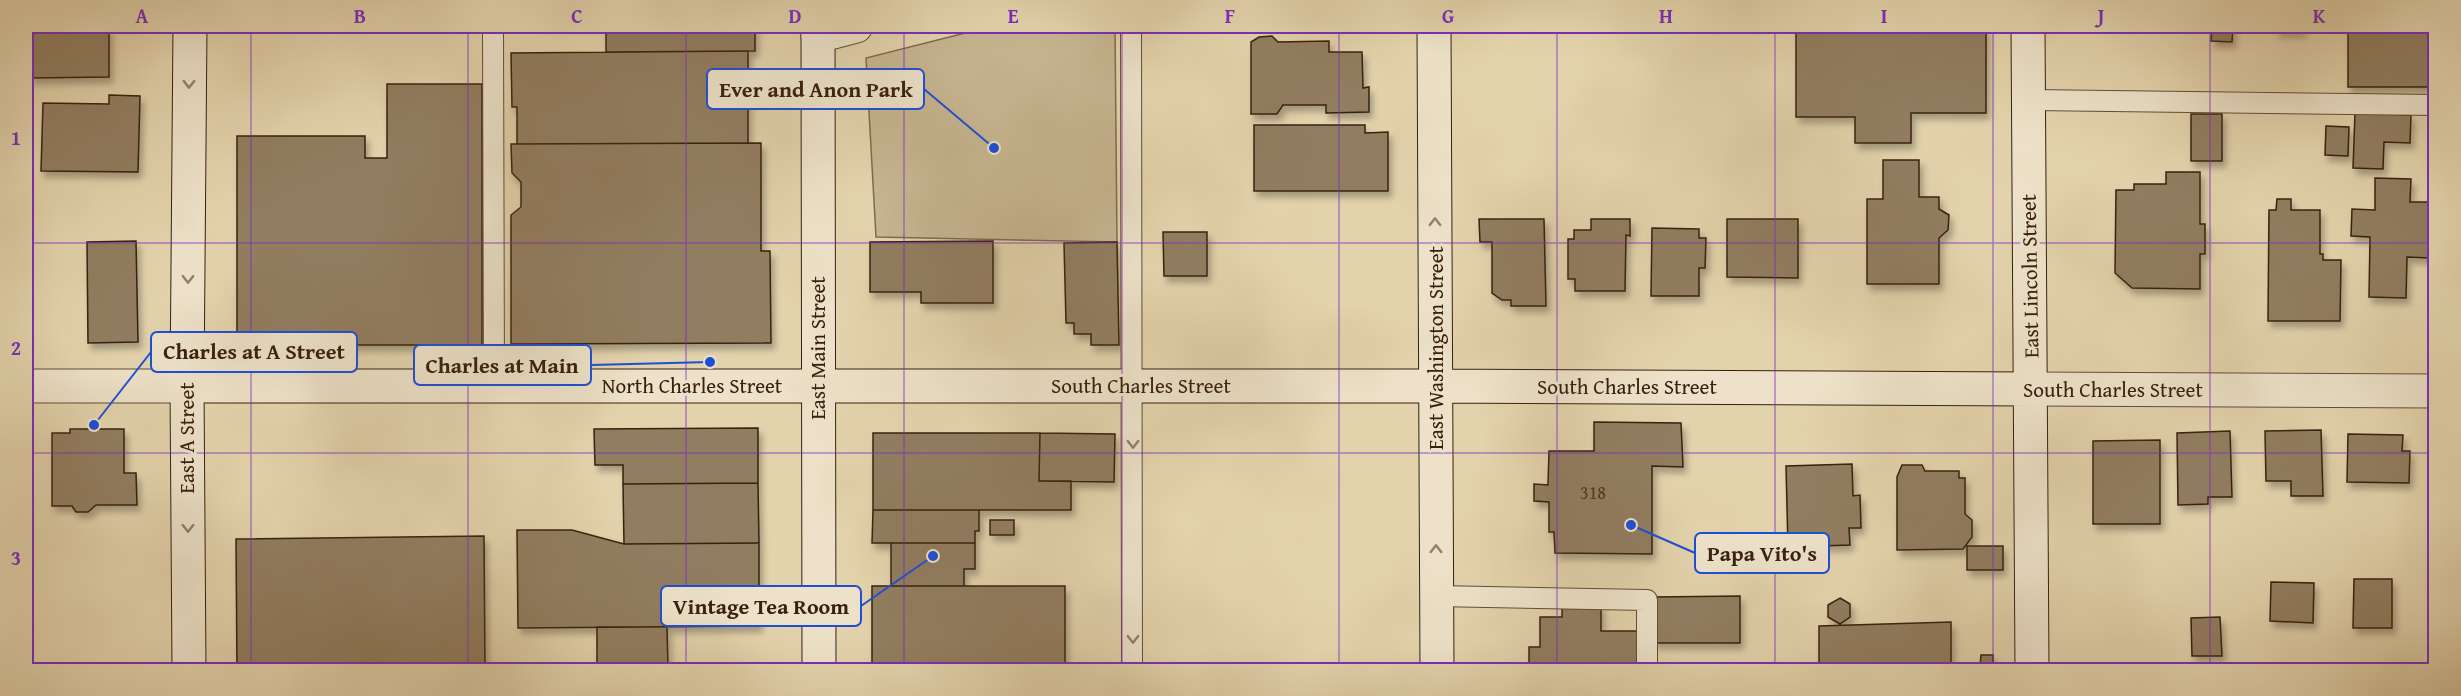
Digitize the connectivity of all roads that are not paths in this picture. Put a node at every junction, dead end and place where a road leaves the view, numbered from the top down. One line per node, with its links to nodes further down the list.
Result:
1 (190, 26): 11 (street, East A Street, one-way to 11)
2 (493, 26): 12 (lane)
3 (856, 26): 7 (street)
4 (1131, 26): 14 (lane)
5 (1434, 26): 15 (street, East Washington Street, one-way to 5)
6 (2028, 26): 8 (street, East Lincoln Street)
7 (818, 31): 13 (street, East Main Street)
8 (2029, 100): 9 (lane); 16 (street, East Lincoln Street)
9 (2436, 105)
10 (26, 386): 11 (street, North Charles Street)
11 (187, 386): 12 (street, North Charles Street); 19 (street, East A Street, one-way to 19)
12 (494, 386): 13 (street, North Charles Street)
13 (818, 386): 14 (street, South Charles Street); 20 (street, East Main Street)
14 (1133, 386): 15 (street, South Charles Street); 21 (lane, one-way to 21)
15 (1436, 386): 16 (street, South Charles Street); 18 (street, East Washington Street, one-way to 15)
16 (2031, 389): 17 (street, South Charles Street); 24 (street, East Lincoln Street)
17 (2436, 391)
18 (1436, 596): 22 (street, East Washington Street); 23 (lane)
19 (189, 670)
20 (819, 670)
21 (1132, 670)
22 (1437, 670)
23 (1647, 670)
24 (2032, 670)

